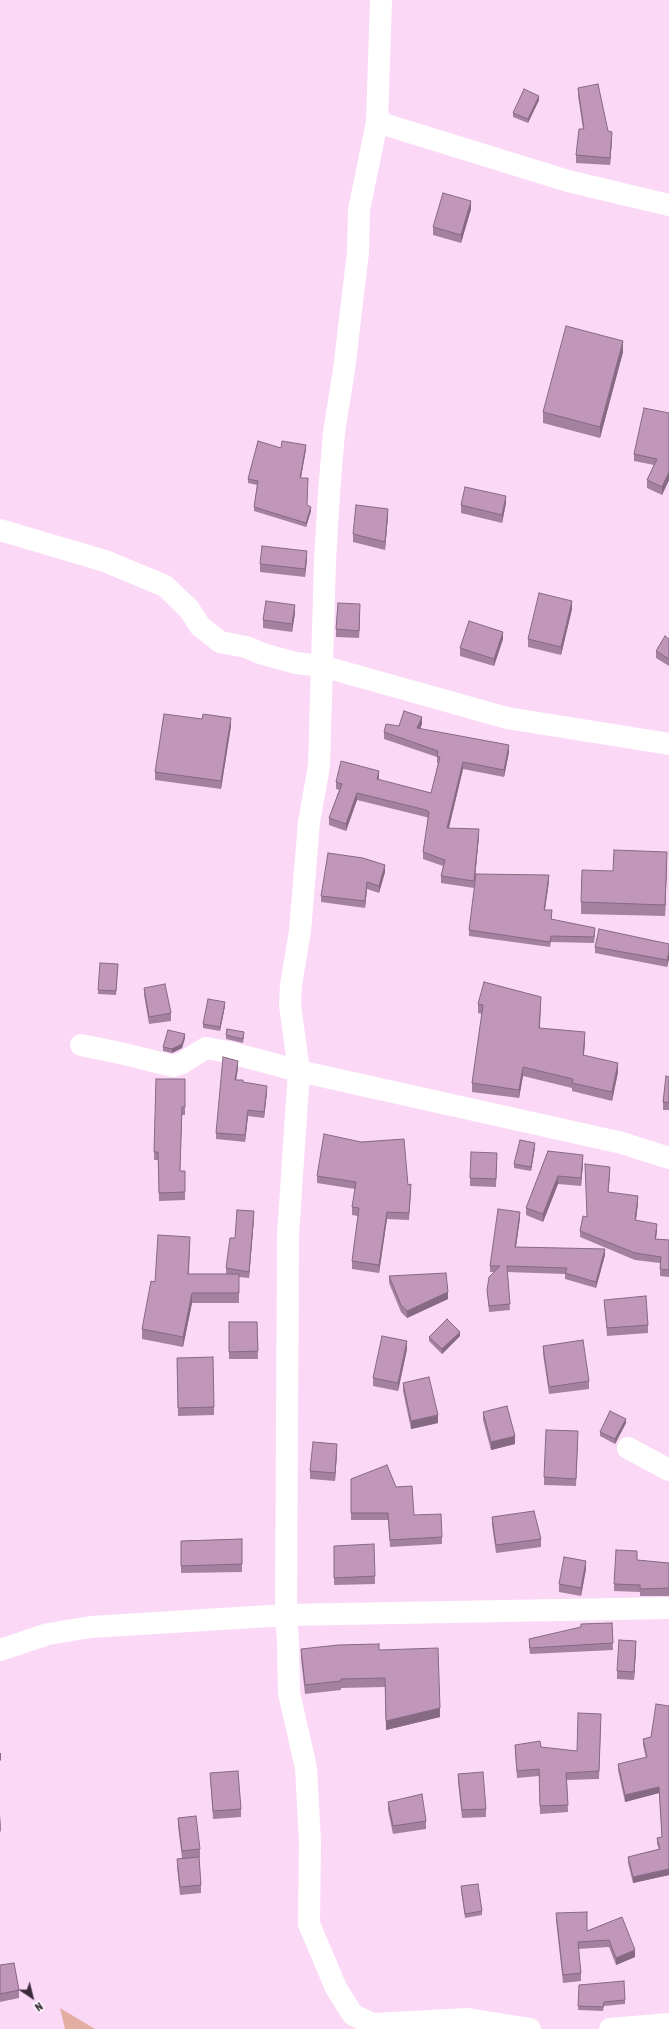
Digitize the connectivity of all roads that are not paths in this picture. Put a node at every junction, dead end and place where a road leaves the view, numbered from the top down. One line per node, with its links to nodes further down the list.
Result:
1 (382, 0): 2 (street)
2 (377, 122): 3 (street); 5 (street)
3 (669, 205)
4 (0, 530): 5 (street)
5 (322, 666): 6 (street); 8 (street)
6 (669, 744)
7 (81, 1045): 8 (street)
8 (299, 1071): 9 (street); 13 (street)
9 (669, 1158)
10 (628, 1448): 11 (street)
11 (669, 1470)
12 (669, 1608): 13 (street)
13 (286, 1615): 14 (street); 16 (street)
14 (0, 1650)
15 (669, 2024): 17 (street)
16 (530, 2029)
17 (610, 2029)

